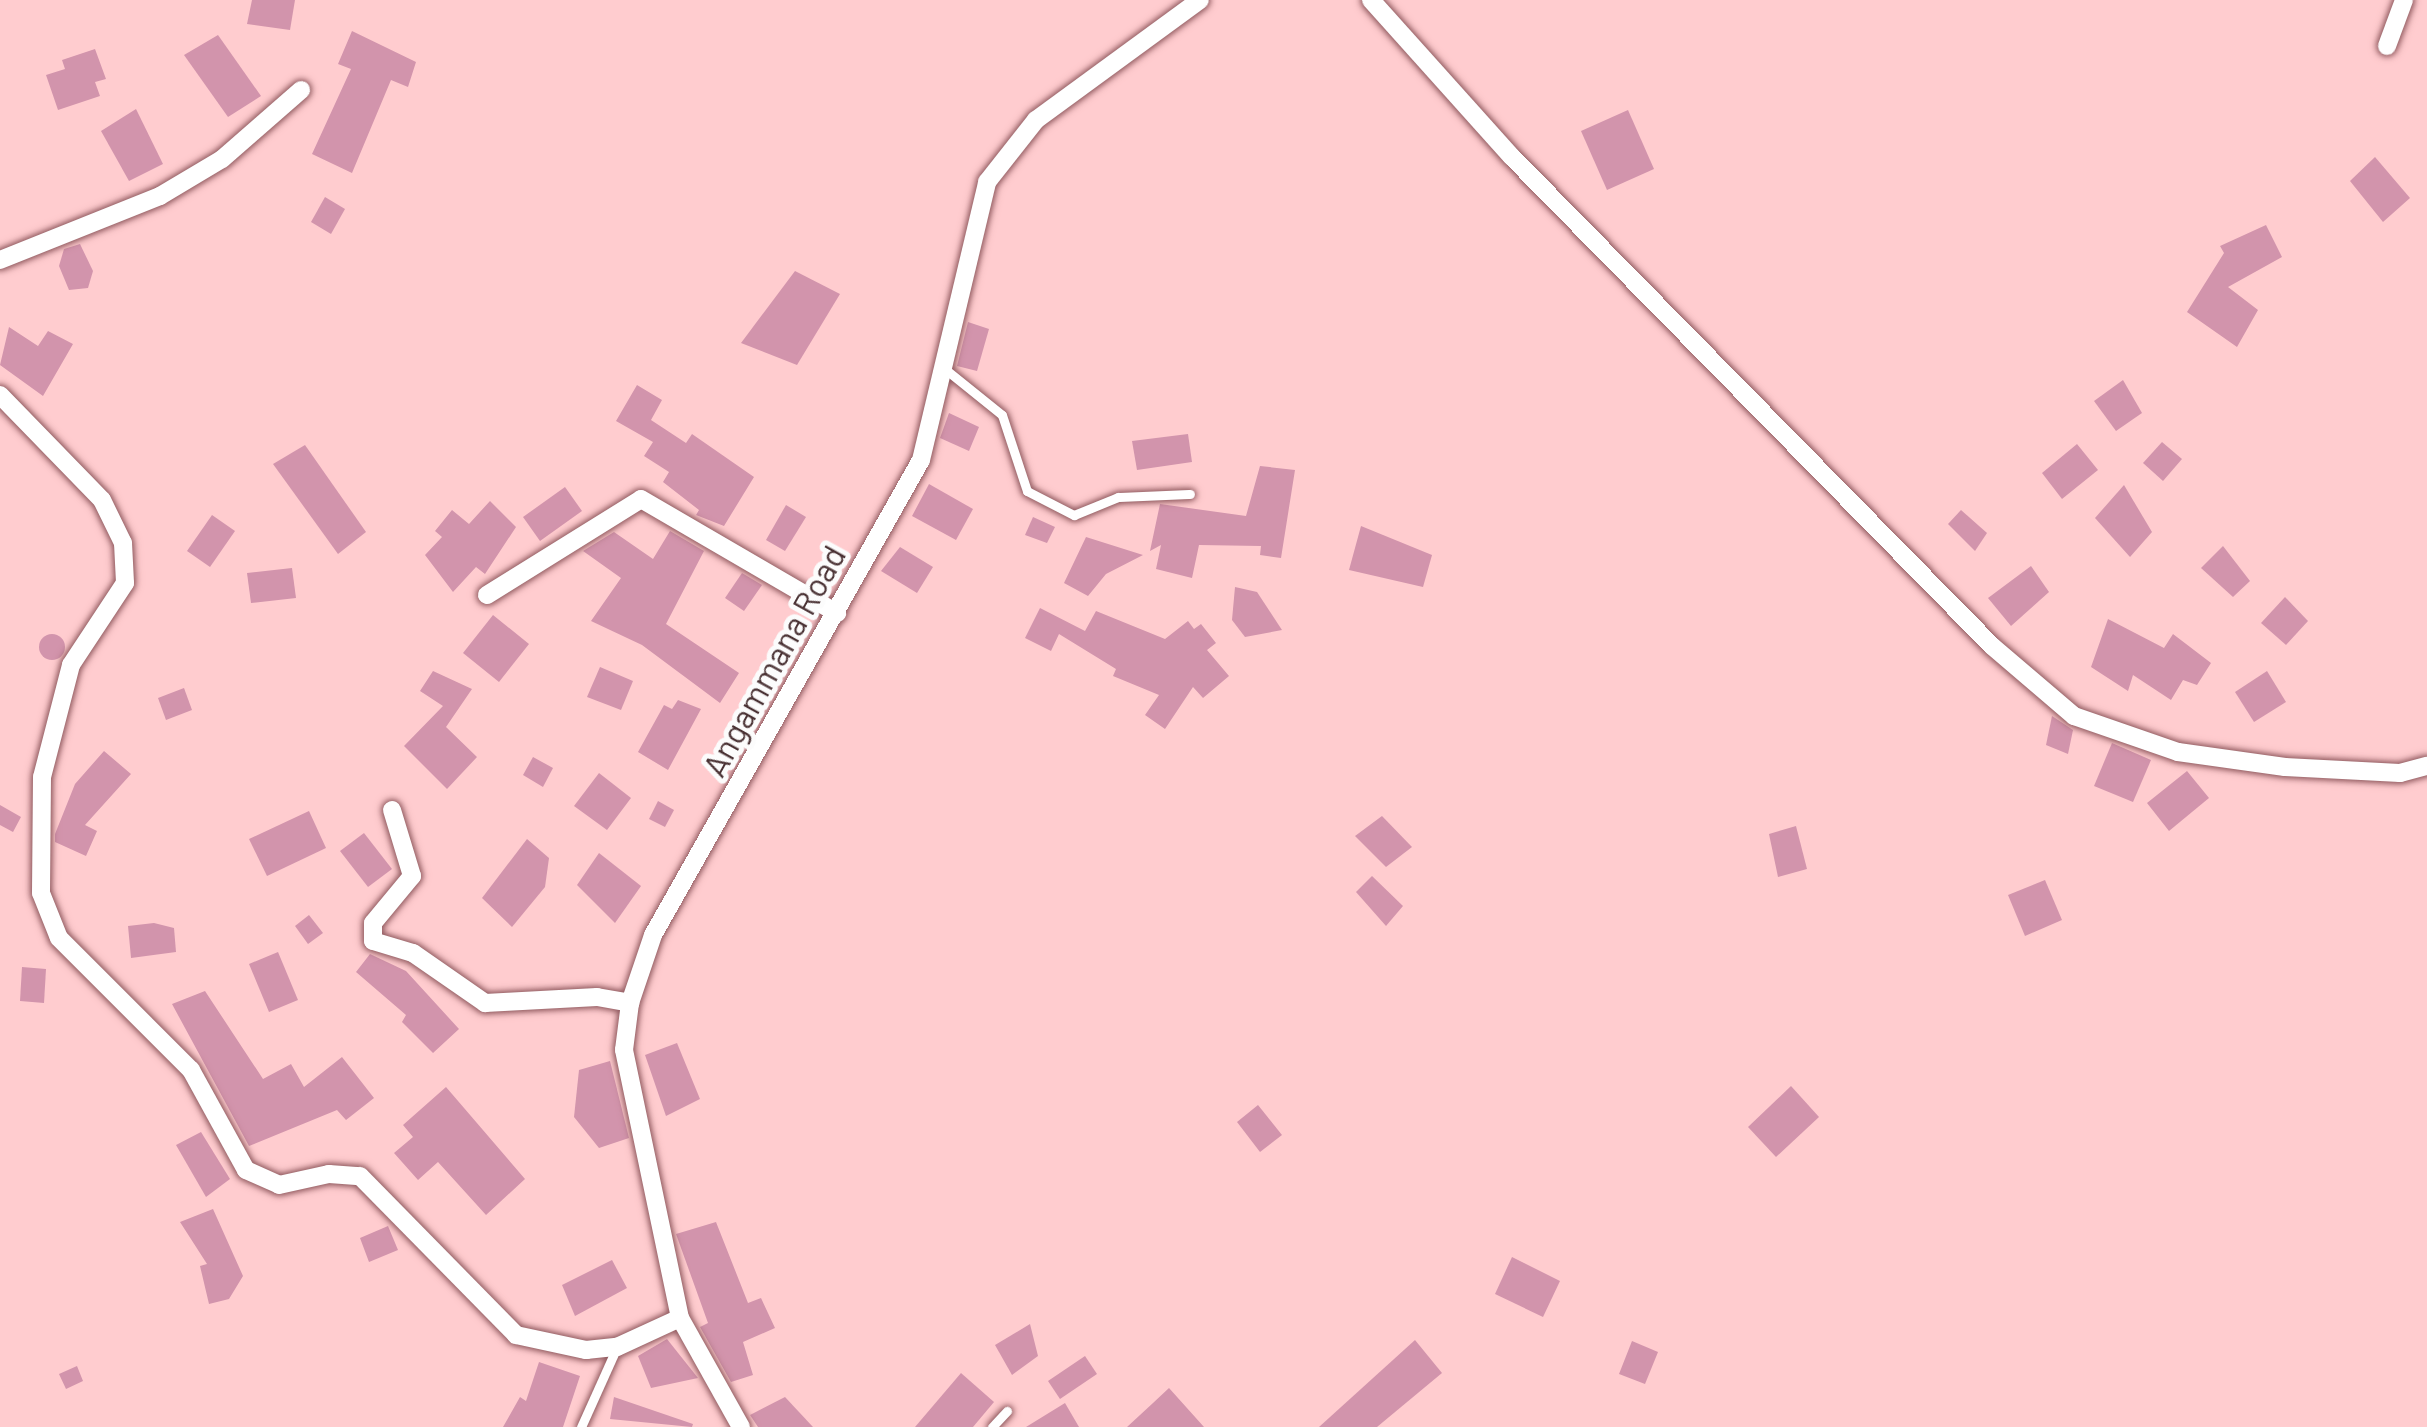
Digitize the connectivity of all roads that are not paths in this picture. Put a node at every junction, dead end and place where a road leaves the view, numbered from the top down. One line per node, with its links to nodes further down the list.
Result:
1 (1200, 0): 7 (street, Angammana Road)
2 (1371, 0): 12 (street)
3 (2404, 0): 4 (street)
4 (2387, 46)
5 (301, 90): 6 (street)
6 (0, 260)
7 (944, 369): 9 (lane); 11 (street, Angammana Road)
8 (0, 395): 16 (street)
9 (1190, 494)
10 (487, 595): 11 (street)
11 (837, 613): 14 (street, Angammana Road)
12 (2427, 766)
13 (392, 810): 14 (street)
14 (630, 1003): 15 (street, Angammana Road)
15 (680, 1318): 16 (street); 19 (street, Angammana Road)
16 (617, 1347): 18 (lane)
17 (1007, 1411): 20 (lane)
18 (581, 1427)
19 (741, 1427)
20 (992, 1427)

